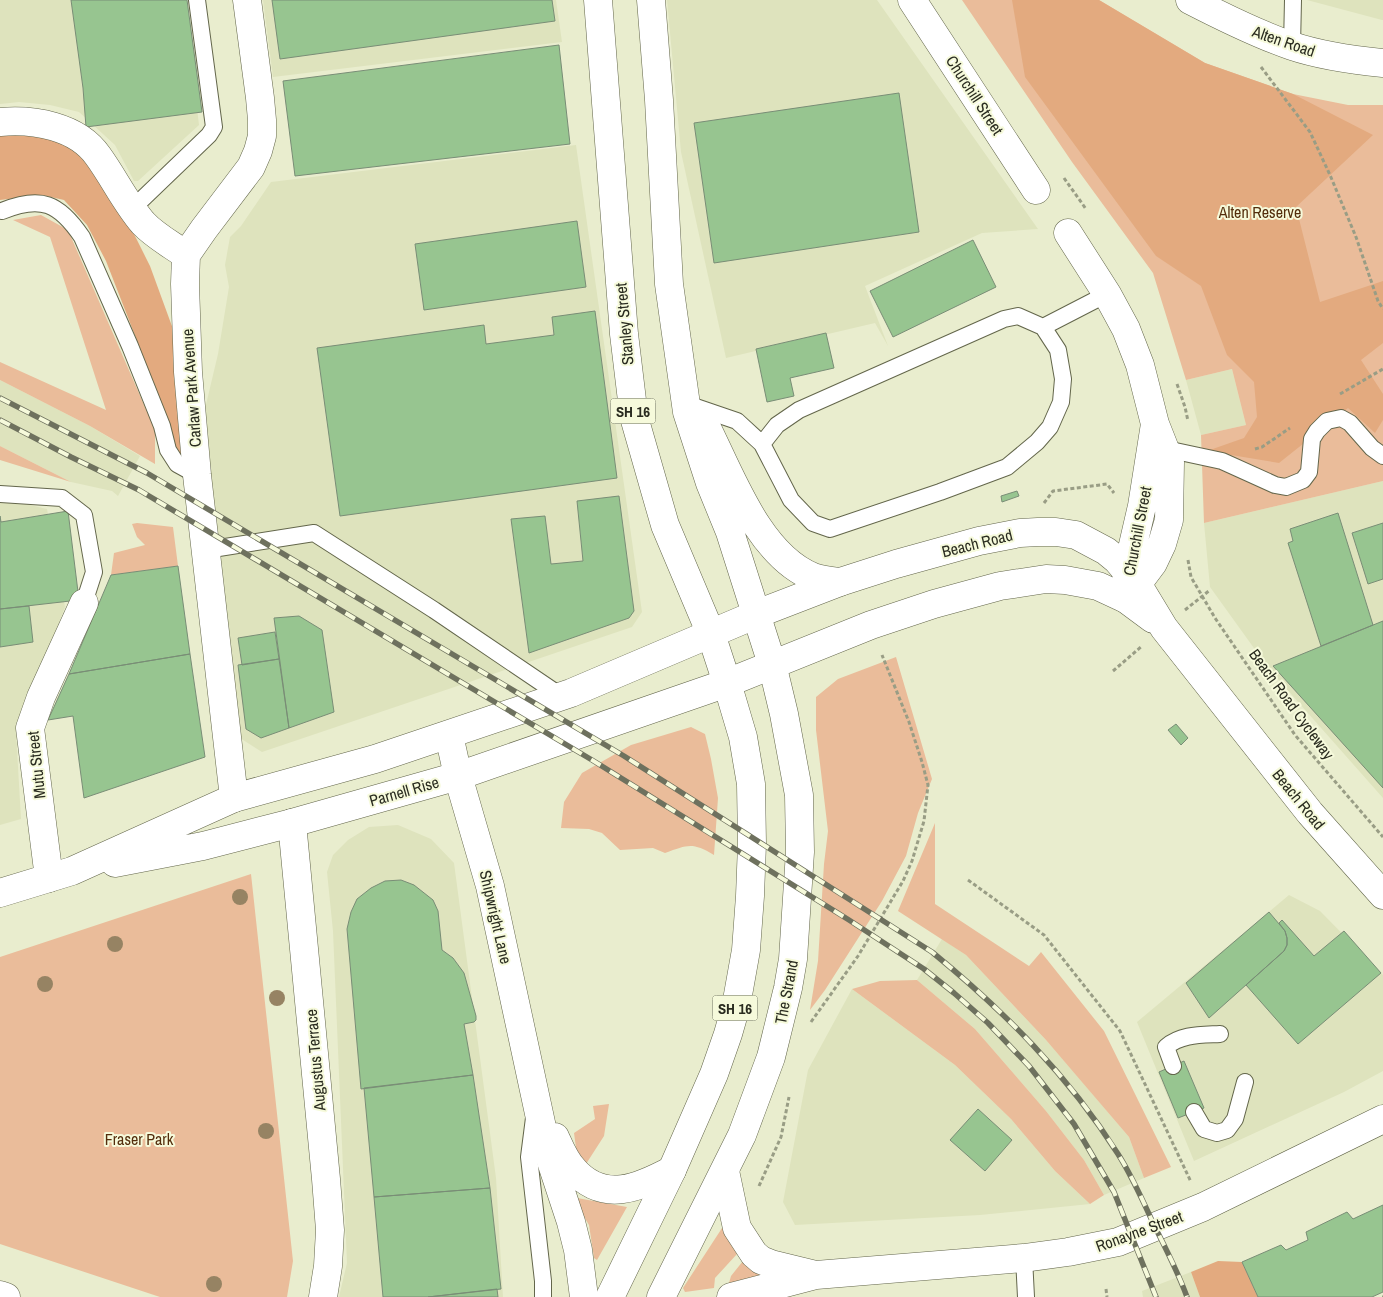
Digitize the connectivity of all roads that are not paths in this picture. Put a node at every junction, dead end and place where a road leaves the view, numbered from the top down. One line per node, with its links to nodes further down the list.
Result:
1 (197, 0): 12 (lane)
2 (246, 0): 15 (main road)
3 (598, 0): 31 (main road, Stanley Street / SH 16)
4 (651, 0): 18 (main road, SH 16)
5 (912, 0): 11 (main road, Churchill Street)
6 (1190, 0): 8 (main road, Alten Road)
7 (1293, 0): 8 (lane)
8 (1292, 46): 9 (main road, Alten Road)
9 (1383, 63)
10 (0, 122): 12 (main road)
11 (1036, 190)
12 (132, 208): 15 (main road)
13 (2, 212): 24 (lane)
14 (1068, 233): 16 (main road, Churchill Street)
15 (186, 255): 24 (main road, Carlaw Park Avenue)
16 (1107, 294): 17 (lane); 20 (main road, Churchill Street)
17 (1043, 327): 21 (lane); 21 (lane)
18 (676, 335): 19 (main road); 30 (main road, SH 16)
19 (696, 407): 21 (lane); 27 (main road)
20 (1155, 424): 22 (main road, Churchill Street); 28 (main road, Churchill Street)
21 (762, 444)
22 (1166, 449): 23 (lane); 28 (main road, Churchill Street)
23 (1383, 456)
24 (197, 475): 26 (main road, Carlaw Park Avenue)
25 (0, 494): 29 (lane)
26 (206, 550): 34 (lane); 37 (main road, Carlaw Park Avenue)
27 (840, 582): 28 (main road, Beach Road); 30 (main road, Beach Road)
28 (1130, 585): 32 (main road, Beach Road); 41 (main road, Beach Road)
29 (84, 603): 39 (main road, Mutu Street)
30 (757, 614): 31 (main road, Beach Road); 32 (main road, SH 16)
31 (711, 634): 33 (main road, SH 16); 34 (main road, Parnell Rise)
32 (772, 664): 33 (main road, Parnell Rise); 49 (main road, The Strand / SH 16)
33 (728, 682): 36 (main road, Parnell Rise); 48 (main road, SH 16)
34 (561, 696): 35 (main road, Parnell Rise)
35 (449, 734): 36 (main road, Shipwright Lane); 37 (main road, Parnell Rise)
36 (458, 776): 38 (main road, Parnell Rise); 45 (main road, Shipwright Lane)
37 (234, 798): 39 (main road, Parnell Rise)
38 (292, 823): 39 (main road, Parnell Rise); 54 (main road, Augustus Terrace)
39 (60, 874): 40 (main road, Parnell Rise)
40 (0, 893)
41 (1383, 895)
42 (1220, 1034): 43 (lane)
43 (1173, 1066)
44 (1245, 1082): 46 (lane)
45 (537, 1102): 48 (main road, Shipwright Lane); 55 (lane); 56 (main road, Shipwright Lane)
46 (1194, 1112)
47 (1383, 1119): 50 (main road, Ronayne Street)
48 (672, 1170): 57 (main road, SH 16)
49 (725, 1170): 51 (main road, Ronayne Street); 58 (main road, The Strand / SH 16)
50 (1024, 1258): 51 (main road, Ronayne Street); 60 (lane)
51 (816, 1275): 59 (main road, Ronayne Street)
52 (0, 1295): 53 (main road)
53 (6, 1297)
54 (323, 1297)
55 (542, 1297)
56 (584, 1297)
57 (610, 1297)
58 (661, 1297)
59 (731, 1297)
60 (1026, 1297)

